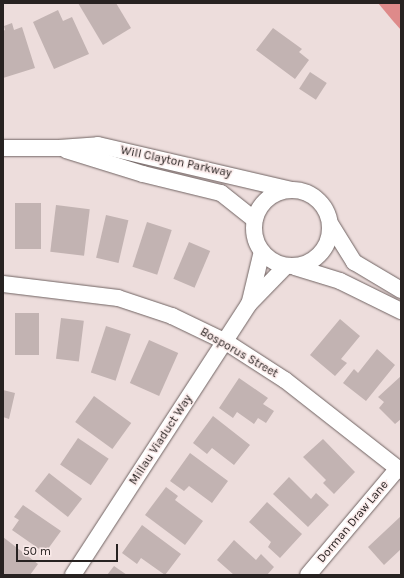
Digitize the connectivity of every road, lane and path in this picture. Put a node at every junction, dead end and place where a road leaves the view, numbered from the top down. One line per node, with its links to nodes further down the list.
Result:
1 (3, 148): 2 (street, Will Clayton Parkway)
2 (59, 148): 3 (street, Will Clayton Parkway); 4 (street, Will Clayton Parkway)
3 (292, 190): 4 (street); 5 (street)
4 (255, 220): 6 (street)
5 (331, 225): 7 (street); 9 (street)
6 (262, 251): 7 (street); 10 (street, Millau Viaduct Way)
7 (289, 267): 10 (street, Millau Viaduct Way); 11 (street)
8 (3, 284): 12 (street, Bosporus Street)
9 (401, 290)
10 (249, 304): 12 (street, Millau Viaduct Way)
11 (401, 311)
12 (226, 342): 13 (street, Bosporus Street); 14 (street, Millau Viaduct Way)
13 (400, 470): 15 (street, Dorman Draw Lane)
14 (72, 575)
15 (308, 575)

